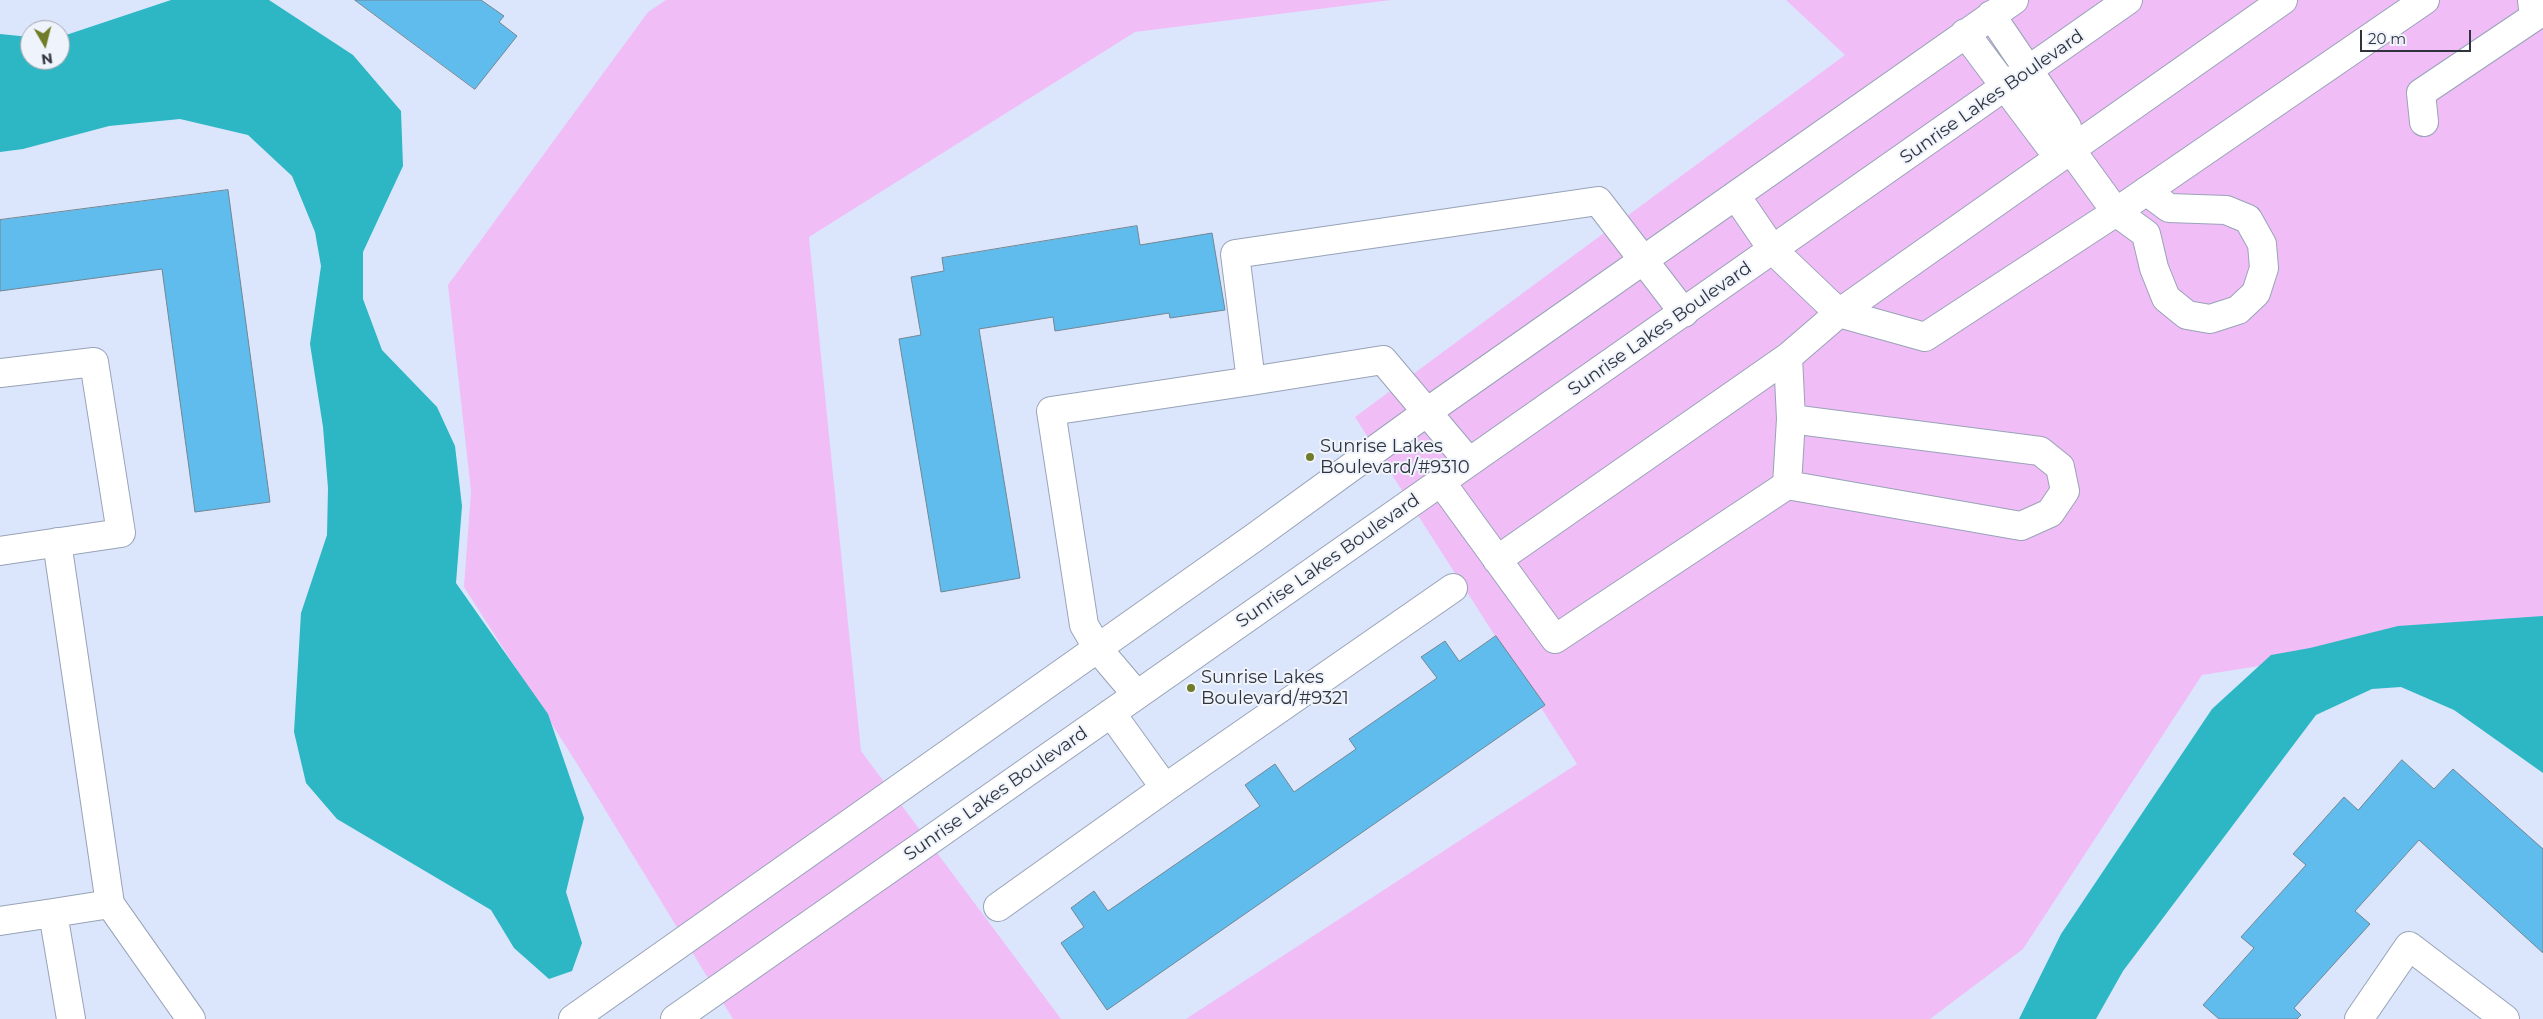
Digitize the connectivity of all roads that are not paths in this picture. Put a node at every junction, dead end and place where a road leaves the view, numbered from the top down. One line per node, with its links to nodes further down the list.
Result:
1 (2014, 0): 6 (street)
2 (2128, 0): 8 (street, Sunrise Lakes Boulevard)
3 (2283, 0): 11 (street)
4 (2425, 0): 12 (street)
5 (2532, 0): 10 (street)
6 (1991, 16): 7 (street); 8 (street)
7 (1965, 33): 9 (street); 13 (street)
8 (2029, 71): 9 (street, Sunrise Lakes Boulevard); 11 (street)
9 (2006, 88): 11 (street); 15 (street, Sunrise Lakes Boulevard)
10 (2424, 122)
11 (2071, 150): 14 (street); 18 (street)
12 (2146, 191): 14 (street); 14 (street)
13 (1736, 196): 15 (street); 16 (street)
14 (2116, 212): 18 (street)
15 (1773, 250): 17 (street, Sunrise Lakes Boulevard); 18 (street)
16 (1644, 261): 17 (street); 21 (street); 22 (street)
17 (1684, 313): 24 (street, Sunrise Lakes Boulevard)
18 (1838, 313): 19 (street)
19 (1788, 357): 23 (street); 29 (street)
20 (0, 373): 27 (street)
21 (1252, 381): 22 (street); 31 (street)
22 (1427, 412): 24 (street); 31 (street)
23 (1791, 419): 26 (street); 26 (street)
24 (1470, 462): 25 (street, Sunrise Lakes Boulevard)
25 (1441, 482): 29 (street); 32 (street, Sunrise Lakes Boulevard)
26 (1787, 485): 29 (street)
27 (57, 542): 28 (street); 35 (street)
28 (0, 551)
29 (1497, 560)
30 (1453, 588): 34 (street)
31 (1098, 649): 32 (street); 41 (street)
32 (1137, 695): 33 (street, Sunrise Lakes Boulevard)
33 (1111, 713): 34 (street); 42 (street, Sunrise Lakes Boulevard)
34 (1165, 788): 36 (street)
35 (110, 904): 37 (street); 40 (street)
36 (998, 907)
37 (53, 913): 38 (street); 39 (street)
38 (0, 921)
39 (71, 1019)
40 (191, 1019)
41 (573, 1019)
42 (675, 1019)
43 (2360, 1019): 44 (street)
44 (2505, 1019)

